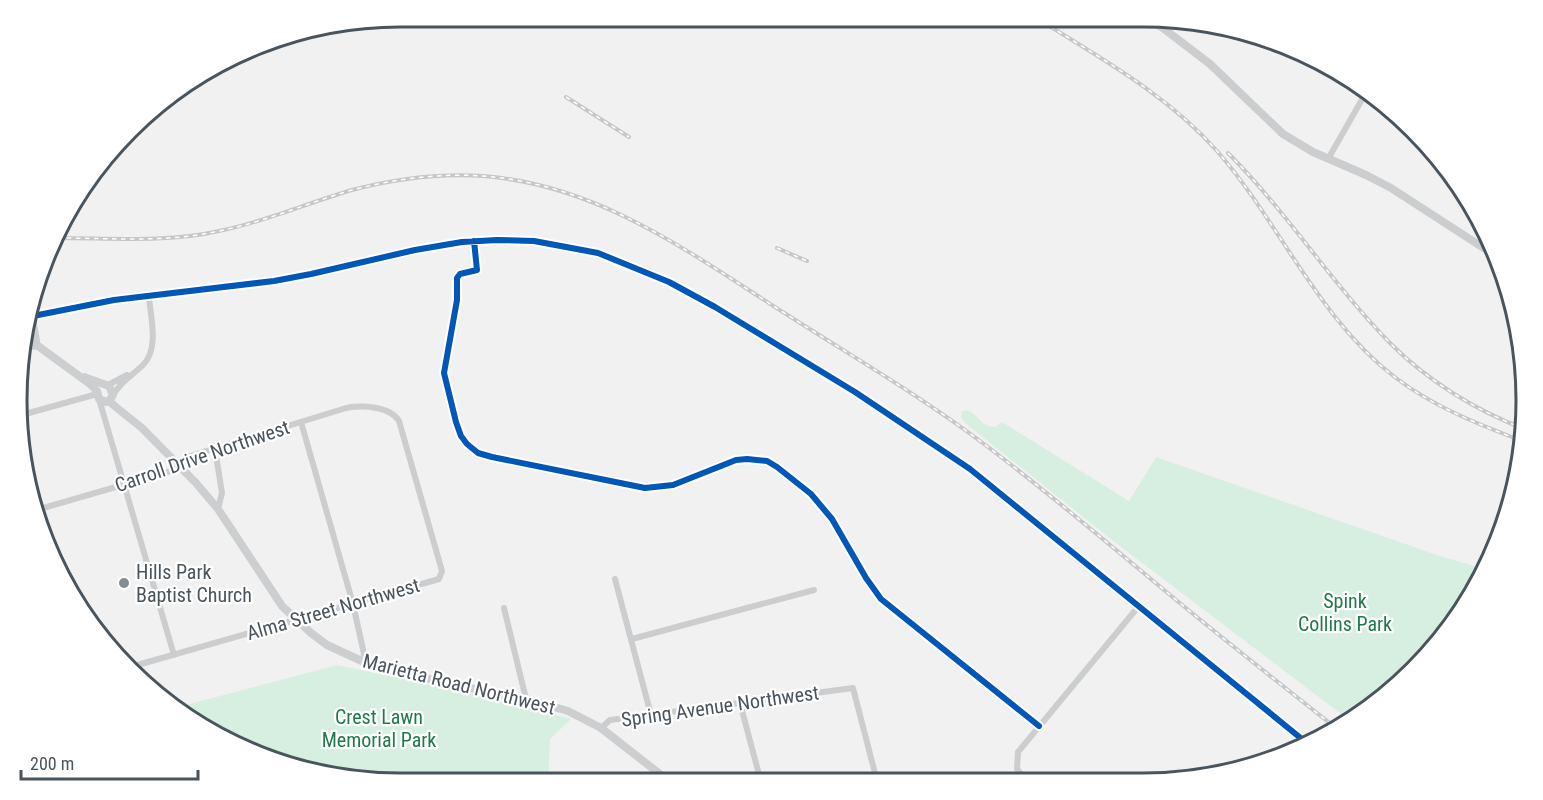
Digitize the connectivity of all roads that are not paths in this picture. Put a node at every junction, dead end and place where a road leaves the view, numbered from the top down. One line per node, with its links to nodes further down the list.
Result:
1 (1163, 28): 3 (street)
2 (1362, 99): 3 (street)
3 (1328, 159): 5 (street)
4 (474, 241): 6 (street); 23 (street); 33 (street)
5 (1484, 248)
6 (148, 296): 7 (street); 11 (street)
7 (37, 315)
8 (34, 327): 9 (street, bridge)
9 (37, 343): 10 (street); 11 (main road, Marietta Road Northwest)
10 (31, 346)
11 (105, 394): 13 (street); 16 (main road, Marietta Road Northwest); 17 (street)
12 (365, 407): 14 (street, Carroll Drive Northwest); 22 (street, Alma Street Northwest)
13 (28, 414)
14 (301, 422): 15 (street, Carroll Drive Northwest); 22 (street)
15 (215, 449): 16 (street, Carroll Drive Northwest); 19 (street)
16 (179, 464): 17 (street, Carroll Drive Northwest); 19 (main road, Marietta Road Northwest)
17 (124, 485): 18 (street, Carroll Drive Northwest); 27 (street)
18 (43, 508)
19 (218, 509): 25 (main road, Marietta Road Northwest)
20 (615, 579): 26 (street)
21 (814, 590): 26 (street)
22 (352, 604): 25 (street, Alma Street Northwest); 28 (street)
23 (1138, 607): 33 (street); 35 (street)
24 (504, 608): 30 (street)
25 (295, 619): 27 (street, Alma Street Northwest); 28 (main road, Marietta Road Northwest)
26 (632, 639): 32 (street)
27 (171, 655): 29 (street, Alma Street Northwest)
28 (366, 663): 30 (main road, Marietta Road Northwest)
29 (138, 666)
30 (526, 699): 34 (main road, Marietta Road Northwest)
31 (740, 703): 32 (street, Spring Avenue Northwest); 37 (street); 38 (street, Spring Avenue Northwest)
32 (651, 715): 34 (street, Spring Avenue Northwest)
33 (1039, 726): 39 (street)
34 (601, 728): 36 (main road, Marietta Road Northwest)
35 (1301, 738)
36 (658, 773)
37 (759, 773)
38 (876, 773)
39 (1020, 773)

